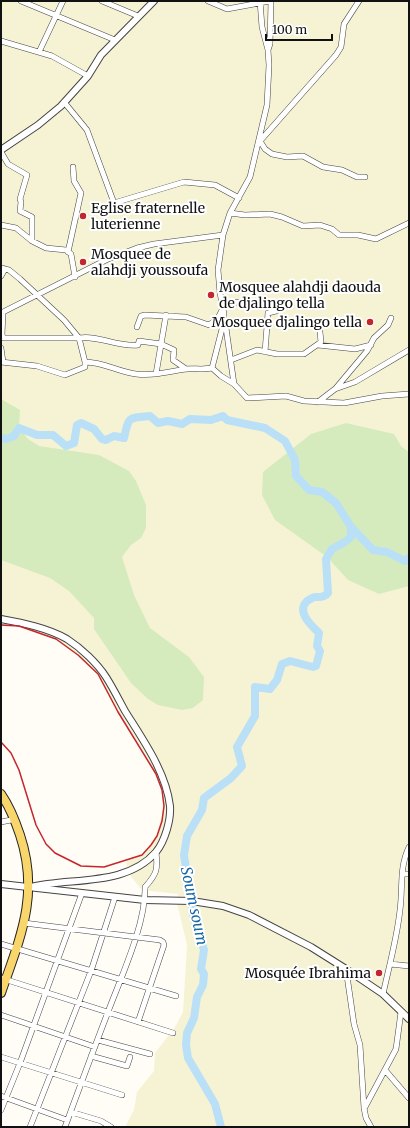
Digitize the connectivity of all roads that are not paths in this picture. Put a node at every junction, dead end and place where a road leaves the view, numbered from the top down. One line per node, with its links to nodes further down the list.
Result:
1 (21, 1): 9 (street)
2 (63, 1): 9 (street)
3 (102, 1): 10 (street)
4 (154, 1): 10 (street)
5 (208, 1): 8 (street)
6 (271, 1): 8 (street); 13 (street)
7 (359, 1): 17 (street)
8 (260, 2): 13 (street)
9 (56, 16): 11 (street); 14 (street)
10 (138, 16): 11 (street)
11 (115, 40): 15 (street)
12 (1, 41): 14 (street)
13 (268, 50): 17 (street)
14 (39, 52): 15 (street)
15 (88, 76): 16 (street)
16 (64, 102): 18 (street); 21 (street)
17 (260, 141): 20 (street); 21 (street)
18 (1, 151): 26 (street)
19 (73, 167): 27 (street)
20 (365, 178)
21 (239, 198): 22 (street)
22 (230, 213): 23 (street); 25 (street)
23 (409, 224)
24 (1, 225): 26 (street)
25 (223, 235): 30 (street); 32 (street)
26 (32, 240): 27 (street)
27 (68, 252): 30 (street)
28 (3, 269): 29 (street); 31 (street)
29 (1, 276)
30 (75, 277): 31 (street)
31 (36, 295): 34 (street); 40 (street)
32 (222, 302): 33 (street); 47 (street)
33 (223, 311): 35 (street); 48 (street); 51 (street)
34 (2, 313): 39 (street)
35 (166, 315): 37 (street); 42 (street)
36 (391, 318): 43 (street)
37 (137, 327)
38 (320, 332): 44 (street)
39 (2, 334): 40 (street); 41 (street)
40 (78, 338): 42 (street); 50 (street)
41 (1, 340)
42 (161, 344): 52 (street); 53 (street)
43 (372, 345): 44 (street); 55 (street)
44 (316, 346): 47 (street)
45 (1, 348): 49 (street)
46 (409, 350): 55 (street)
47 (265, 352): 48 (street)
48 (231, 360): 54 (street)
49 (2, 362): 50 (street)
50 (85, 362): 53 (street)
51 (212, 368): 52 (street); 54 (street)
52 (186, 369): 53 (street)
53 (156, 374)
54 (234, 384): 57 (street)
55 (335, 389): 57 (street)
56 (409, 394): 57 (street)
57 (318, 402)
58 (1, 620): 63 (street)
59 (1, 794): 60 (main road)
60 (14, 816): 61 (street); 67 (main road)
61 (1, 822)
62 (409, 847): 64 (street)
63 (156, 852): 67 (street); 70 (street)
64 (402, 874): 65 (street); 78 (street)
65 (409, 874)
66 (1, 885): 67 (street)
67 (30, 887): 68 (street); 71 (main road)
68 (82, 893): 69 (street); 72 (street)
69 (115, 897): 70 (street); 73 (street)
70 (146, 900): 74 (street); 80 (street)
71 (24, 923): 72 (street); 76 (main road)
72 (70, 929): 73 (street); 77 (street)
73 (103, 934): 74 (street); 81 (street)
74 (135, 938): 83 (street); 84 (street)
75 (1, 944): 76 (street)
76 (18, 949): 77 (street); 82 (main road)
77 (58, 962): 81 (street); 86 (street)
78 (390, 964): 79 (street); 87 (street)
79 (409, 966)
80 (346, 969): 87 (street); 112 (street)
81 (91, 971): 83 (street); 89 (street)
82 (3, 979): 85 (main road); 86 (street)
83 (120, 980): 84 (street); 91 (street)
84 (151, 988): 88 (street); 94 (street)
85 (1, 992)
86 (45, 992): 89 (street); 95 (street)
87 (383, 994): 90 (street)
88 (176, 996)
89 (78, 1003): 91 (street); 97 (street)
90 (401, 1012): 93 (street); 105 (street)
91 (108, 1013): 94 (street); 98 (street)
92 (1, 1015): 95 (street)
93 (409, 1019)
94 (138, 1022): 96 (street)
95 (32, 1026): 97 (street); 104 (street)
96 (173, 1033)
97 (65, 1036): 99 (street); 106 (street)
98 (98, 1040): 99 (street); 100 (street)
99 (94, 1047): 101 (street)
100 (150, 1054)
101 (91, 1056): 103 (street); 107 (street)
102 (1, 1057): 104 (street)
103 (130, 1057)
104 (20, 1063): 106 (street); 109 (street)
105 (385, 1070): 110 (street); 112 (street)
106 (51, 1073): 107 (street); 111 (street)
107 (82, 1084): 108 (street); 114 (street)
108 (122, 1095)
109 (3, 1097): 111 (street); 113 (street)
110 (409, 1098)
111 (36, 1108): 115 (street); 116 (street)
112 (364, 1108): 119 (street)
113 (1, 1110)
114 (71, 1112): 115 (street); 118 (street)
115 (67, 1120): 117 (street)
116 (30, 1127)
117 (64, 1127)
118 (111, 1127)
119 (372, 1127)

